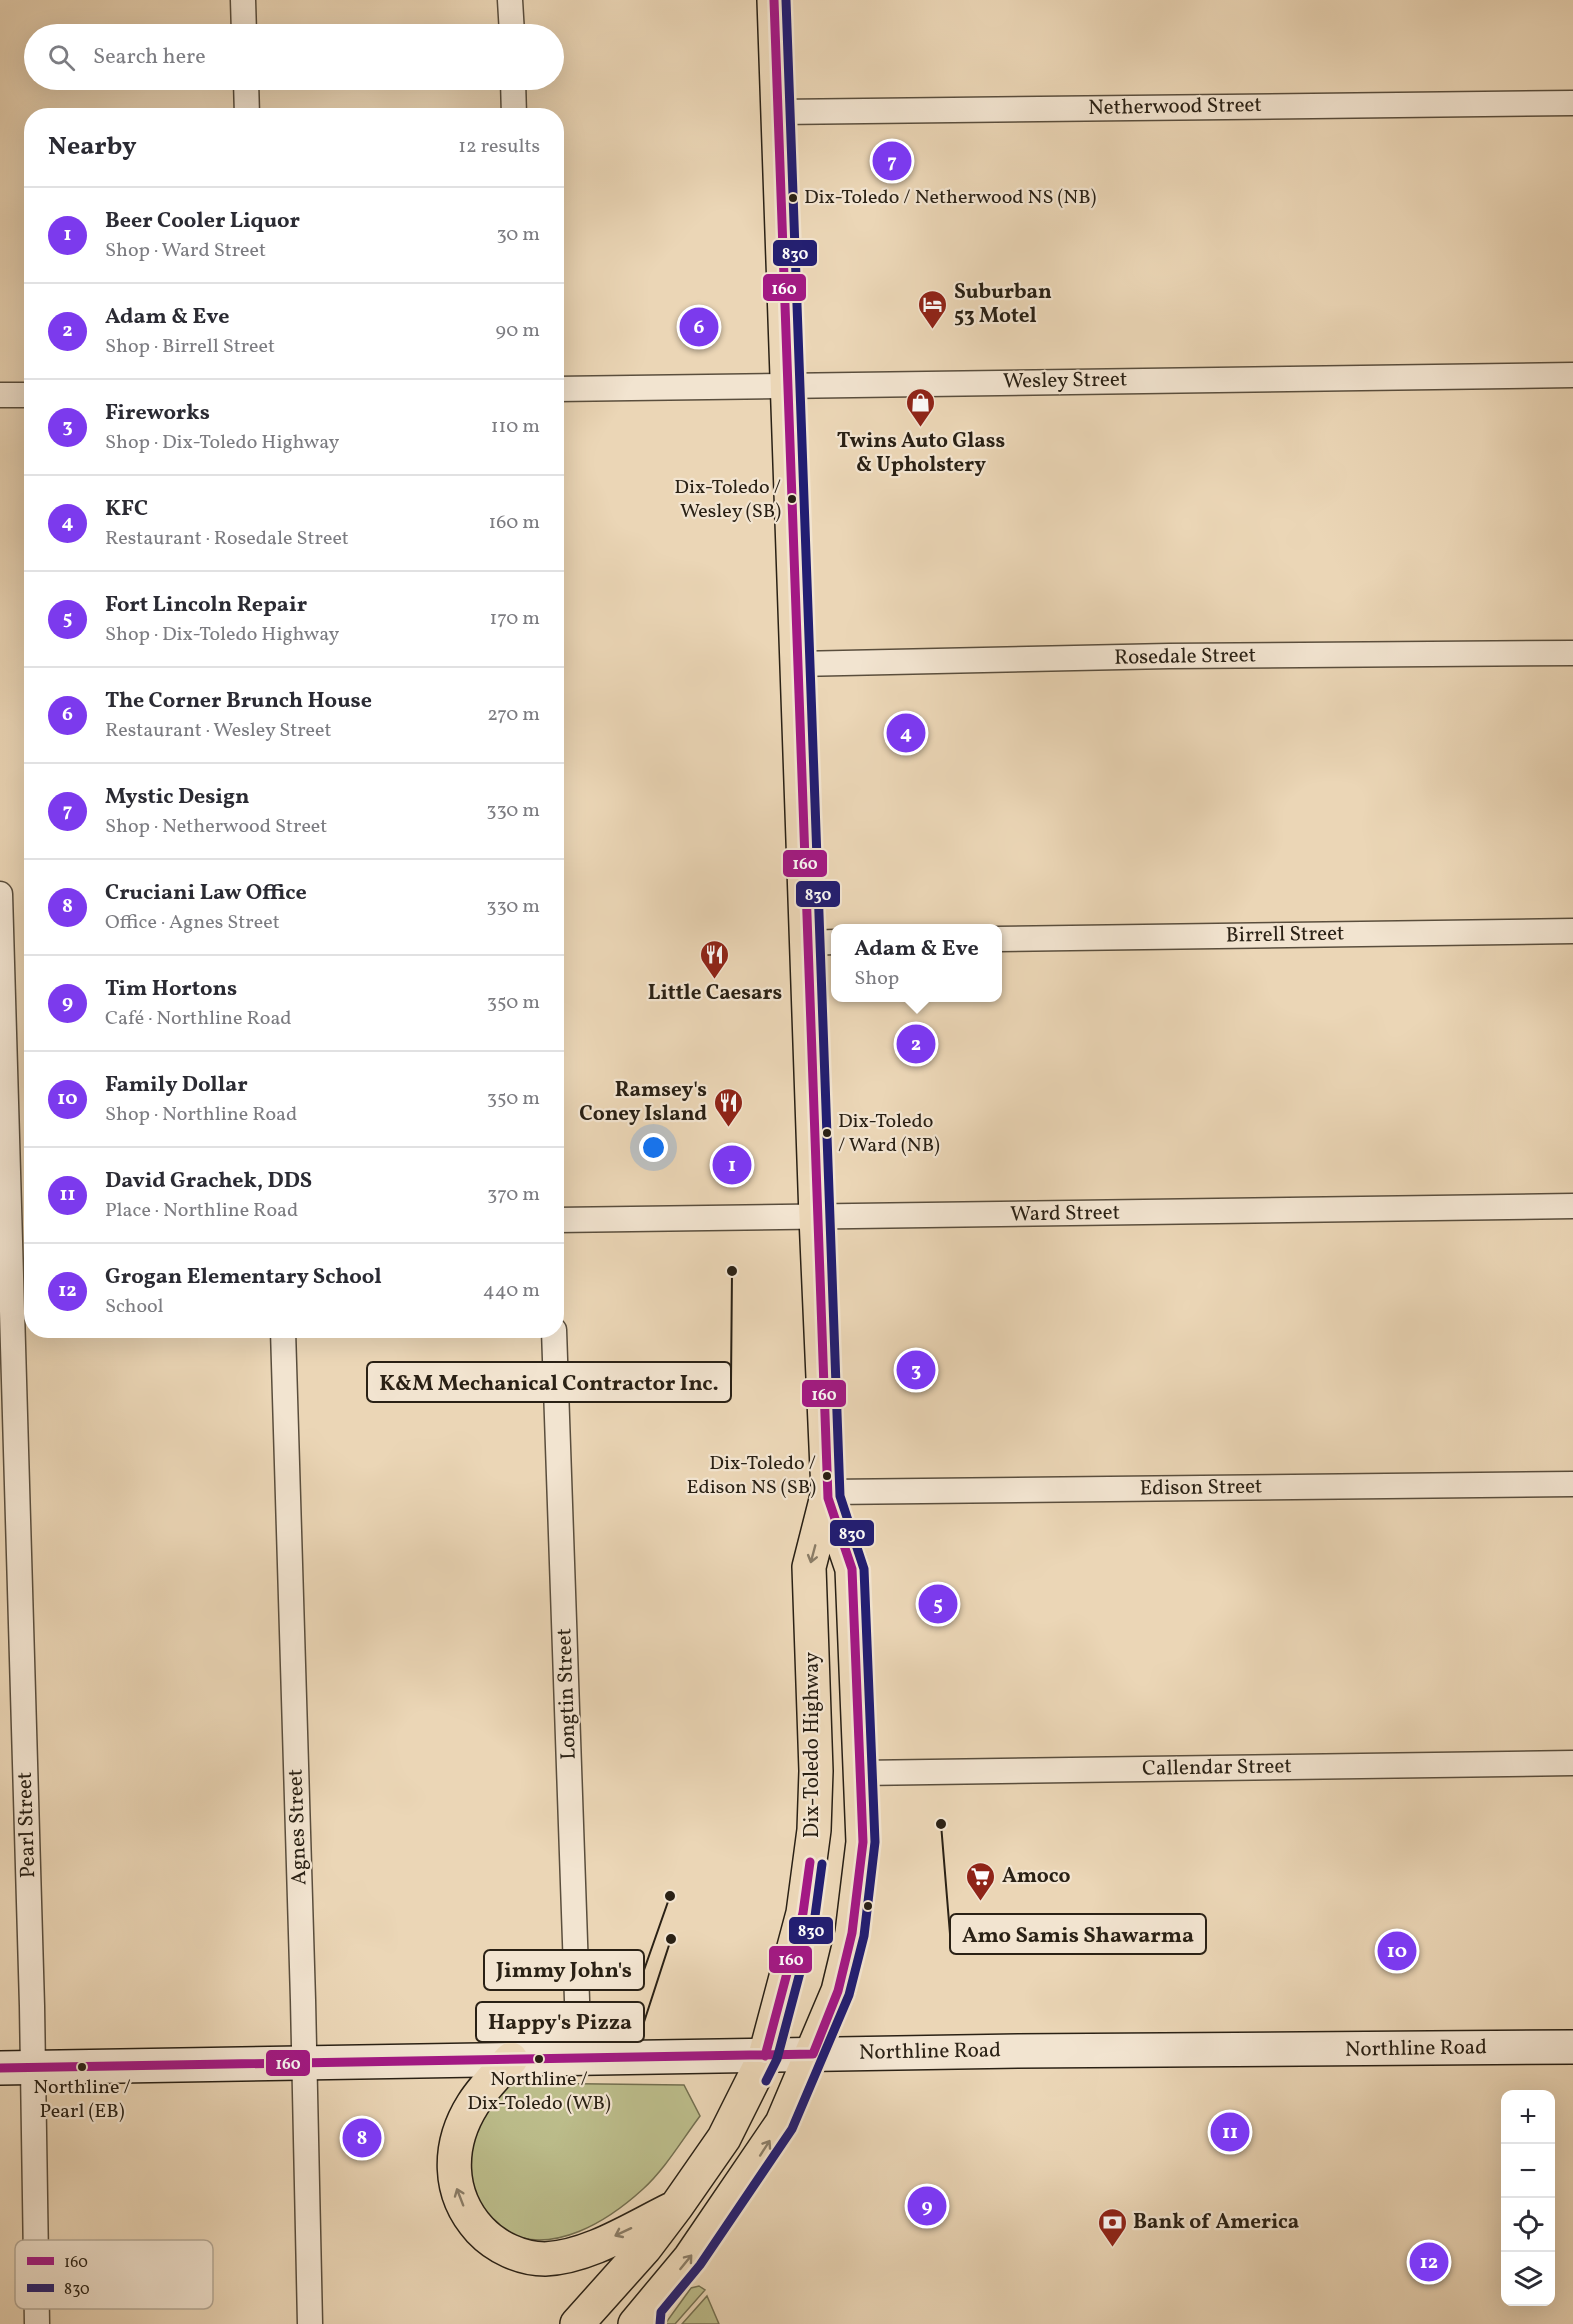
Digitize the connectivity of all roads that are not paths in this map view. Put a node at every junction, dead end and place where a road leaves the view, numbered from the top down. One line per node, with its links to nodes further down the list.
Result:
1 (243, 0): 4 (street)
2 (510, 0): 5 (street)
3 (774, 0): 11 (main road, Dix-Toledo Highway)
4 (244, 24)
5 (511, 24)
6 (246, 90): 9 (street)
7 (513, 90): 10 (street)
8 (1573, 103): 11 (street, Netherwood Street)
9 (247, 108)
10 (514, 108)
11 (778, 112): 13 (main road, Dix-Toledo Highway)
12 (1573, 375): 13 (street, Wesley Street)
13 (788, 386): 14 (street, Wesley Street); 18 (main road, Dix-Toledo Highway)
14 (564, 389)
15 (0, 395): 16 (street)
16 (24, 395)
17 (1573, 653): 18 (street, Rosedale Street)
18 (797, 664): 22 (main road, Dix-Toledo Highway)
19 (0, 894): 26 (street, Pearl Street)
20 (1573, 931): 21 (street, Birrell Street)
21 (1002, 939)
22 (821, 942): 24 (main road, Dix-Toledo Highway)
23 (1573, 1206): 24 (street, Ward Street)
24 (816, 1217): 25 (street, Ward Street); 30 (main road, Dix-Toledo Highway)
25 (564, 1220)
26 (14, 1226): 39 (street, Pearl Street)
27 (283, 1338): 38 (street, Agnes Street)
28 (555, 1338): 36 (street, Longtin Street)
29 (1573, 1484): 30 (street, Edison Street)
30 (828, 1495): 32 (main road, Dix-Toledo Highway); 35 (main road, Dix-Toledo Highway, one-way to 35)
31 (1573, 1763): 32 (street, Callendar Street)
32 (860, 1773): 34 (main road, Dix-Toledo Highway)
33 (1573, 2047): 34 (main road, Northline Road)
34 (813, 2054): 35 (main road, Northline Road); 45 (main road, Dix-Toledo Highway, one-way to 34)
35 (765, 2056): 36 (main road, Northline Road); 41 (main road, Dix-Toledo Highway)
36 (579, 2058): 37 (main road, Northline Road)
37 (511, 2059): 38 (main road, Northline Road); 41 (main road, one-way to 37)
38 (304, 2063): 39 (main road, Northline Road); 47 (street, Agnes Street)
39 (32, 2067): 40 (main road, Northline Road); 42 (street, Pearl Street)
40 (0, 2068)
41 (676, 2207): 43 (main road, Dix-Toledo Highway)
42 (35, 2240)
43 (645, 2248): 48 (main road, Dix-Toledo Highway); 49 (main road)
44 (37, 2309): 46 (street, Pearl Street)
45 (644, 2318)
46 (37, 2324)
47 (310, 2324)
48 (577, 2324)
49 (596, 2324)

